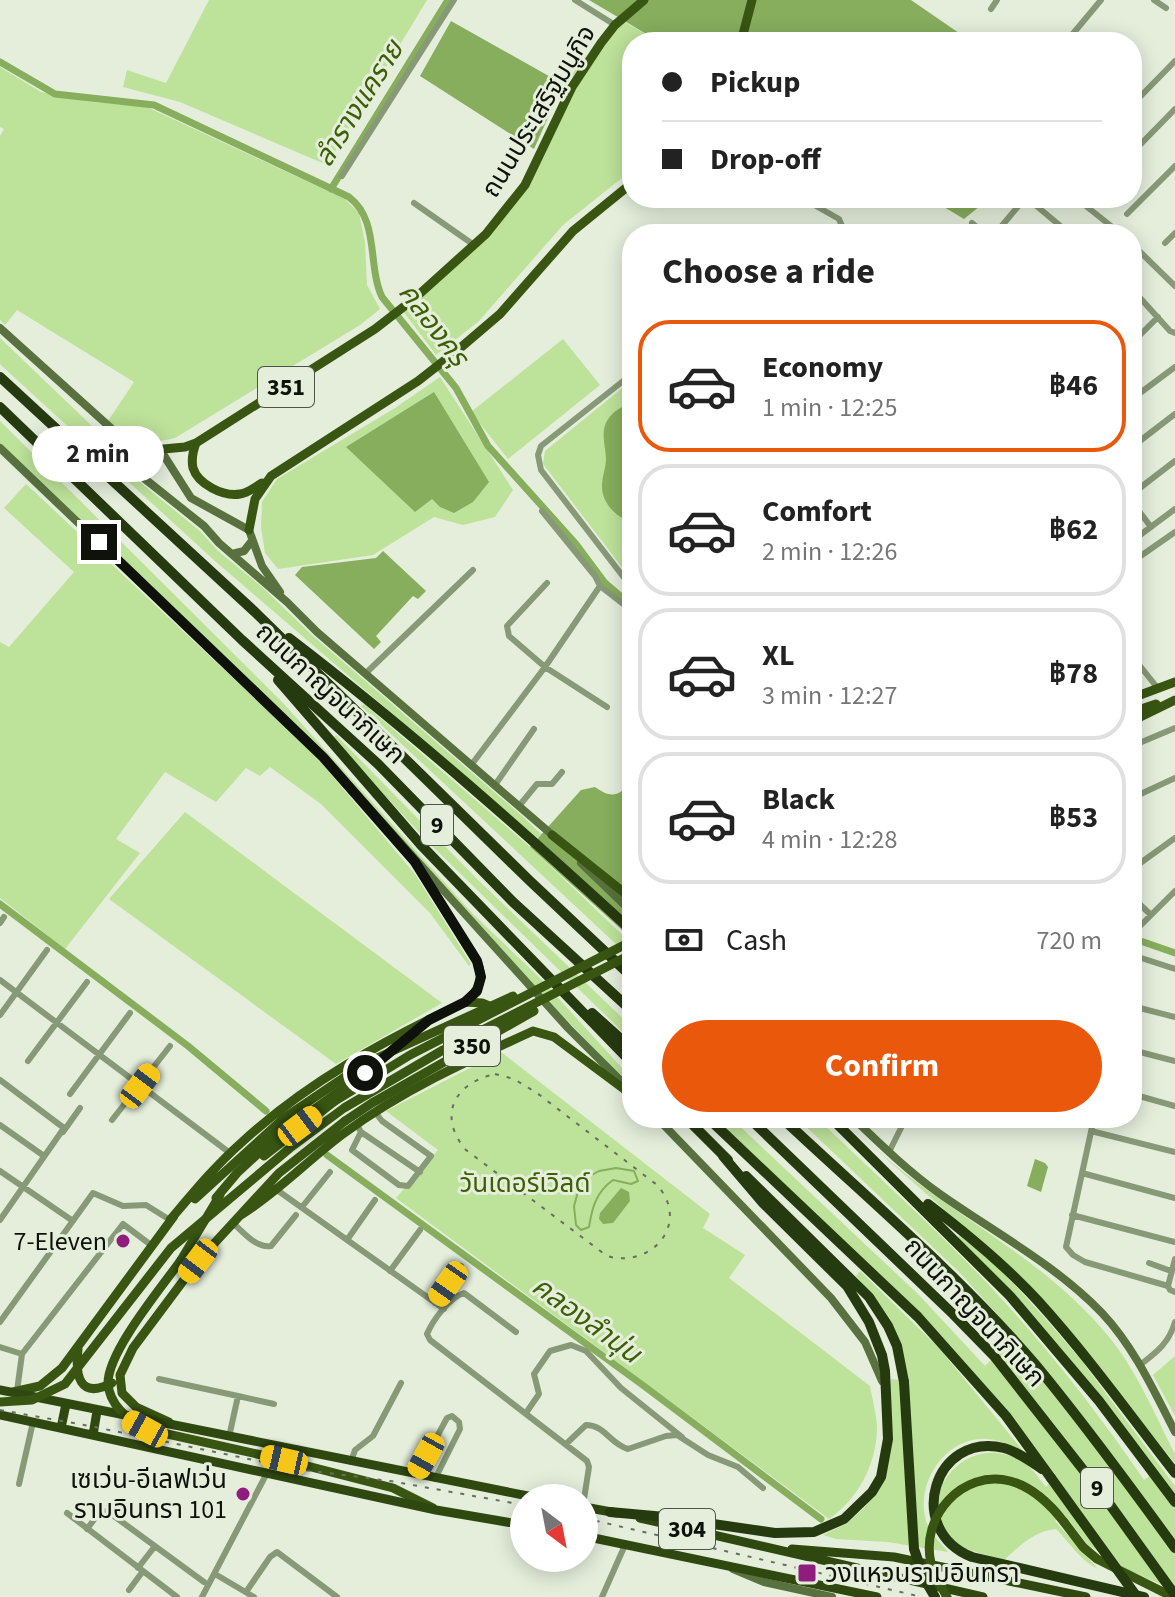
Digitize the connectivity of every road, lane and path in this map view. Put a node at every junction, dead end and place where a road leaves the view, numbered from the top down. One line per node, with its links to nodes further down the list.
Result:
1 (454, 0): 18 (street)
2 (575, 0): 10 (street)
3 (644, 0): 10 (main road, ถนนประเสริฐมนูกิจ / 351)
4 (752, 0): 11 (main road)
5 (997, 0): 9 (street)
6 (1101, 0): 12 (street)
7 (1154, 0): 8 (street)
8 (1166, 8)
9 (991, 9)
10 (617, 24): 34 (main road, ถนนประเสริฐมนูกิจ / 351)
11 (744, 32)
12 (1074, 32)
13 (1175, 61): 14 (street)
14 (1142, 95)
15 (1175, 109): 16 (street)
16 (1142, 143)
17 (1175, 166): 20 (street)
18 (342, 176)
19 (622, 191): 53 (main road, 351)
20 (1142, 199)
21 (414, 203): 34 (street)
22 (820, 208): 28 (street)
23 (1017, 208): 29 (street)
24 (1038, 208): 30 (street)
25 (1088, 208): 31 (street)
26 (1133, 208): 27 (street)
27 (1127, 214)
28 (841, 224)
29 (1004, 224)
30 (1058, 224)
31 (1108, 224)
32 (1175, 233): 33 (street)
33 (1165, 243)
34 (474, 245): 49 (main road, ถนนประเสริฐมนูกิจ / 351)
35 (1142, 254): 36 (street)
36 (1175, 286)
37 (1142, 300): 38 (street)
38 (1158, 317): 40 (street); 41 (street)
39 (0, 328): 51 (main road)
40 (1142, 333)
41 (1175, 333)
42 (1175, 367): 45 (street)
43 (0, 377): 71 (highway, ถนนกาญจนาภิเษก / 9)
44 (622, 382): 66 (street)
45 (1142, 392)
46 (0, 407): 72 (highway, ถนนกาญจนาภิเษก / 9)
47 (1175, 414): 48 (street)
48 (1142, 439)
49 (196, 443): 51 (main road, ถนนประเสริฐมนูกิจ / 351); 53 (main road)
50 (0, 448): 95 (main road)
51 (153, 450): 59 (main road); 63 (main road)
52 (1175, 461): 54 (street)
53 (265, 481): 59 (main road)
54 (1142, 486)
55 (1175, 509): 58 (street)
56 (542, 511): 68 (street)
57 (1142, 515): 58 (street)
58 (1151, 527): 61 (street)
59 (249, 530): 62 (main road)
60 (1175, 532): 64 (street)
61 (1142, 534)
62 (251, 542): 63 (main road); 69 (main road)
63 (232, 554): 69 (main road)
64 (1142, 555)
65 (473, 570): 75 (street)
66 (622, 575)
67 (547, 583): 73 (street)
68 (600, 586): 70 (street); 73 (street)
69 (287, 602): 75 (main road)
70 (622, 603)
71 (255, 612): 102 (highway); 108 (highway, ถนนกาญจนาภิเษก / 9)
72 (242, 640): 110 (highway); 117 (highway, ถนนกาญจนาภิเษก / 9)
73 (545, 667): 81 (street); 87 (street)
74 (1142, 668): 77 (street)
75 (366, 673): 87 (main road)
76 (1172, 682): 77 (main road); 79 (main road)
77 (1156, 686): 78 (main road)
78 (1142, 691)
79 (1142, 692)
80 (1175, 700): 82 (main road); 83 (main road)
81 (607, 707)
82 (1142, 709)
83 (1142, 716)
84 (1175, 728): 86 (street)
85 (534, 729): 90 (street)
86 (1142, 742)
87 (472, 764): 90 (main road)
88 (562, 772): 92 (street)
89 (1175, 778): 91 (street)
90 (495, 785): 92 (main road)
91 (1142, 793)
92 (519, 806): 93 (main road)
93 (552, 835): 98 (main road); 99 (main road)
94 (1175, 838): 96 (street)
95 (415, 862): 116 (main road); 133 (main road)
96 (1142, 862)
97 (1175, 891): 101 (street)
98 (622, 893)
99 (622, 902)
100 (1142, 906): 101 (street)
101 (1150, 914): 103 (street)
102 (622, 922)
103 (1142, 923)
104 (622, 946): 112 (main road, 350, bridge)
105 (47, 950): 115 (street)
106 (1142, 958): 109 (street)
107 (622, 959): 111 (main road, 350, bridge)
108 (622, 967)
109 (1175, 969)
110 (543, 970): 124 (highway); 127 (highway)
111 (598, 971): 171 (main road, 350, bridge); 204 (main road, 350, bridge)
112 (567, 974): 167 (main road, 350, bridge); 175 (main road, 350, bridge)
113 (0, 980): 115 (street)
114 (87, 982): 123 (street)
115 (17, 993): 120 (street); 123 (street)
116 (465, 1002): 122 (main road); 126 (main road)
117 (622, 1002)
118 (1142, 1009): 121 (street)
119 (130, 1013): 129 (street)
120 (0, 1015)
121 (1175, 1017)
122 (429, 1020): 157 (main road); 167 (main road)
123 (56, 1023): 129 (street); 130 (street)
124 (622, 1040)
125 (170, 1046): 134 (street)
126 (499, 1046): 135 (main road); 140 (main road)
127 (622, 1053)
128 (1142, 1053): 131 (street)
129 (98, 1055): 134 (street); 136 (street)
130 (28, 1061)
131 (1175, 1061)
132 (0, 1080): 143 (street)
133 (622, 1083)
134 (140, 1086): 141 (street); 157 (street)
135 (622, 1086)
136 (70, 1094)
137 (1142, 1097): 138 (street)
138 (1175, 1106)
139 (80, 1108): 143 (street)
140 (375, 1112): 144 (main road); 162 (street)
141 (112, 1120)
142 (0, 1125): 158 (street)
143 (62, 1128): 158 (street)
144 (359, 1128): 162 (street); 162 (street); 166 (main road)
145 (667, 1128): 202 (main road)
146 (696, 1128): 159 (highway)
147 (719, 1128): 222 (highway)
148 (759, 1128): 246 (highway, ถนนกาญจนาภิเษก / 9)
149 (793, 1128): 239 (highway, ถนนกาญจนาภิเษก / 9)
150 (841, 1128): 164 (highway)
151 (864, 1128): 155 (main road)
152 (902, 1128): 155 (street)
153 (1092, 1128): 154 (street)
154 (1091, 1131): 156 (street); 163 (street)
155 (889, 1152): 197 (main road)
156 (1175, 1152)
157 (230, 1153): 175 (main road)
158 (44, 1156): 165 (street)
159 (723, 1156): 202 (highway); 254 (highway, bridge)
160 (0, 1171): 165 (street)
161 (330, 1172): 170 (street)
162 (420, 1172)
163 (1082, 1173): 168 (street); 173 (street)
164 (895, 1179): 220 (highway); 228 (highway)
165 (22, 1187): 174 (street); 176 (street)
166 (277, 1190): 170 (street); 171 (main road)
167 (216, 1198): 229 (main road, 350, bridge)
168 (1175, 1198)
169 (375, 1200): 179 (street)
170 (302, 1207): 179 (street)
171 (241, 1215): 177 (main road, 350)
172 (296, 1215): 177 (street)
173 (1072, 1215): 180 (street); 187 (street)
174 (0, 1220)
175 (170, 1220): 176 (street); 181 (main road, 350)
176 (73, 1221): 191 (street)
177 (233, 1223): 198 (main road, 350)
178 (420, 1230): 185 (street)
179 (347, 1240): 185 (street)
180 (1175, 1242)
181 (151, 1245): 194 (main road, 350); 196 (street)
182 (1175, 1259): 186 (street)
183 (1149, 1263): 186 (street)
184 (461, 1266): 189 (street)
185 (390, 1271): 189 (street)
186 (1171, 1271): 187 (street)
187 (1168, 1286): 188 (street)
188 (1175, 1292)
189 (435, 1303): 190 (street)
190 (444, 1309): 193 (street); 208 (street)
191 (0, 1322)
192 (1175, 1322): 197 (street)
193 (516, 1332)
194 (78, 1345): 198 (main road); 201 (main road, 350)
195 (0, 1347): 196 (street)
196 (22, 1354): 201 (street)
197 (1140, 1365): 213 (main road)
198 (120, 1375): 212 (main road)
199 (159, 1379): 203 (street)
200 (401, 1383): 218 (street)
201 (9, 1391): 205 (highway)
202 (886, 1394): 231 (highway)
203 (238, 1396): 206 (street); 215 (street)
204 (0, 1402)
205 (66, 1404): 207 (highway); 211 (highway)
206 (274, 1404)
207 (97, 1411): 212 (highway); 214 (highway)
208 (526, 1413): 216 (street); 217 (street)
209 (0, 1415): 210 (highway)
210 (33, 1422): 211 (highway); 224 (street)
211 (61, 1428): 214 (highway)
212 (183, 1428): 215 (highway)
213 (1175, 1432)
214 (93, 1435): 219 (highway)
215 (229, 1437): 218 (highway)
216 (682, 1437): 217 (street); 226 (street)
217 (566, 1444): 225 (street)
218 (351, 1462): 221 (highway)
219 (267, 1473): 229 (highway); 242 (street)
220 (1175, 1473)
221 (416, 1475): 223 (highway); 223 (street)
222 (1049, 1475): 258 (highway, bridge); 259 (highway)
223 (435, 1479): 227 (highway)
224 (19, 1484)
225 (586, 1484)
226 (763, 1488)
227 (510, 1493)
228 (1175, 1501)
229 (436, 1510): 233 (highway)
230 (598, 1510): 231 (highway, 304)
231 (610, 1512): 238 (highway, 304)
232 (67, 1513): 234 (street)
233 (510, 1523)
234 (87, 1529): 237 (street); 241 (street)
235 (598, 1539): 236 (highway, 304)
236 (625, 1545): 240 (highway, 304); 251 (street)
237 (155, 1546): 241 (street); 243 (street)
238 (764, 1547): 256 (highway, 304); 257 (highway)
239 (1175, 1548)
240 (730, 1568): 252 (main road); 253 (highway, 304)
241 (141, 1570): 244 (street); 247 (street)
242 (215, 1574): 245 (street); 248 (street)
243 (204, 1582)
244 (129, 1590)
245 (246, 1592): 249 (street); 250 (street)
246 (1174, 1596): 255 (main road, bridge)
247 (177, 1597)
248 (202, 1597)
249 (254, 1597)
250 (337, 1597)
251 (602, 1597)
252 (832, 1597)
253 (877, 1597)
254 (935, 1597)
255 (947, 1597)
256 (983, 1597)
257 (1086, 1597)
258 (1137, 1597)
259 (1144, 1597)

